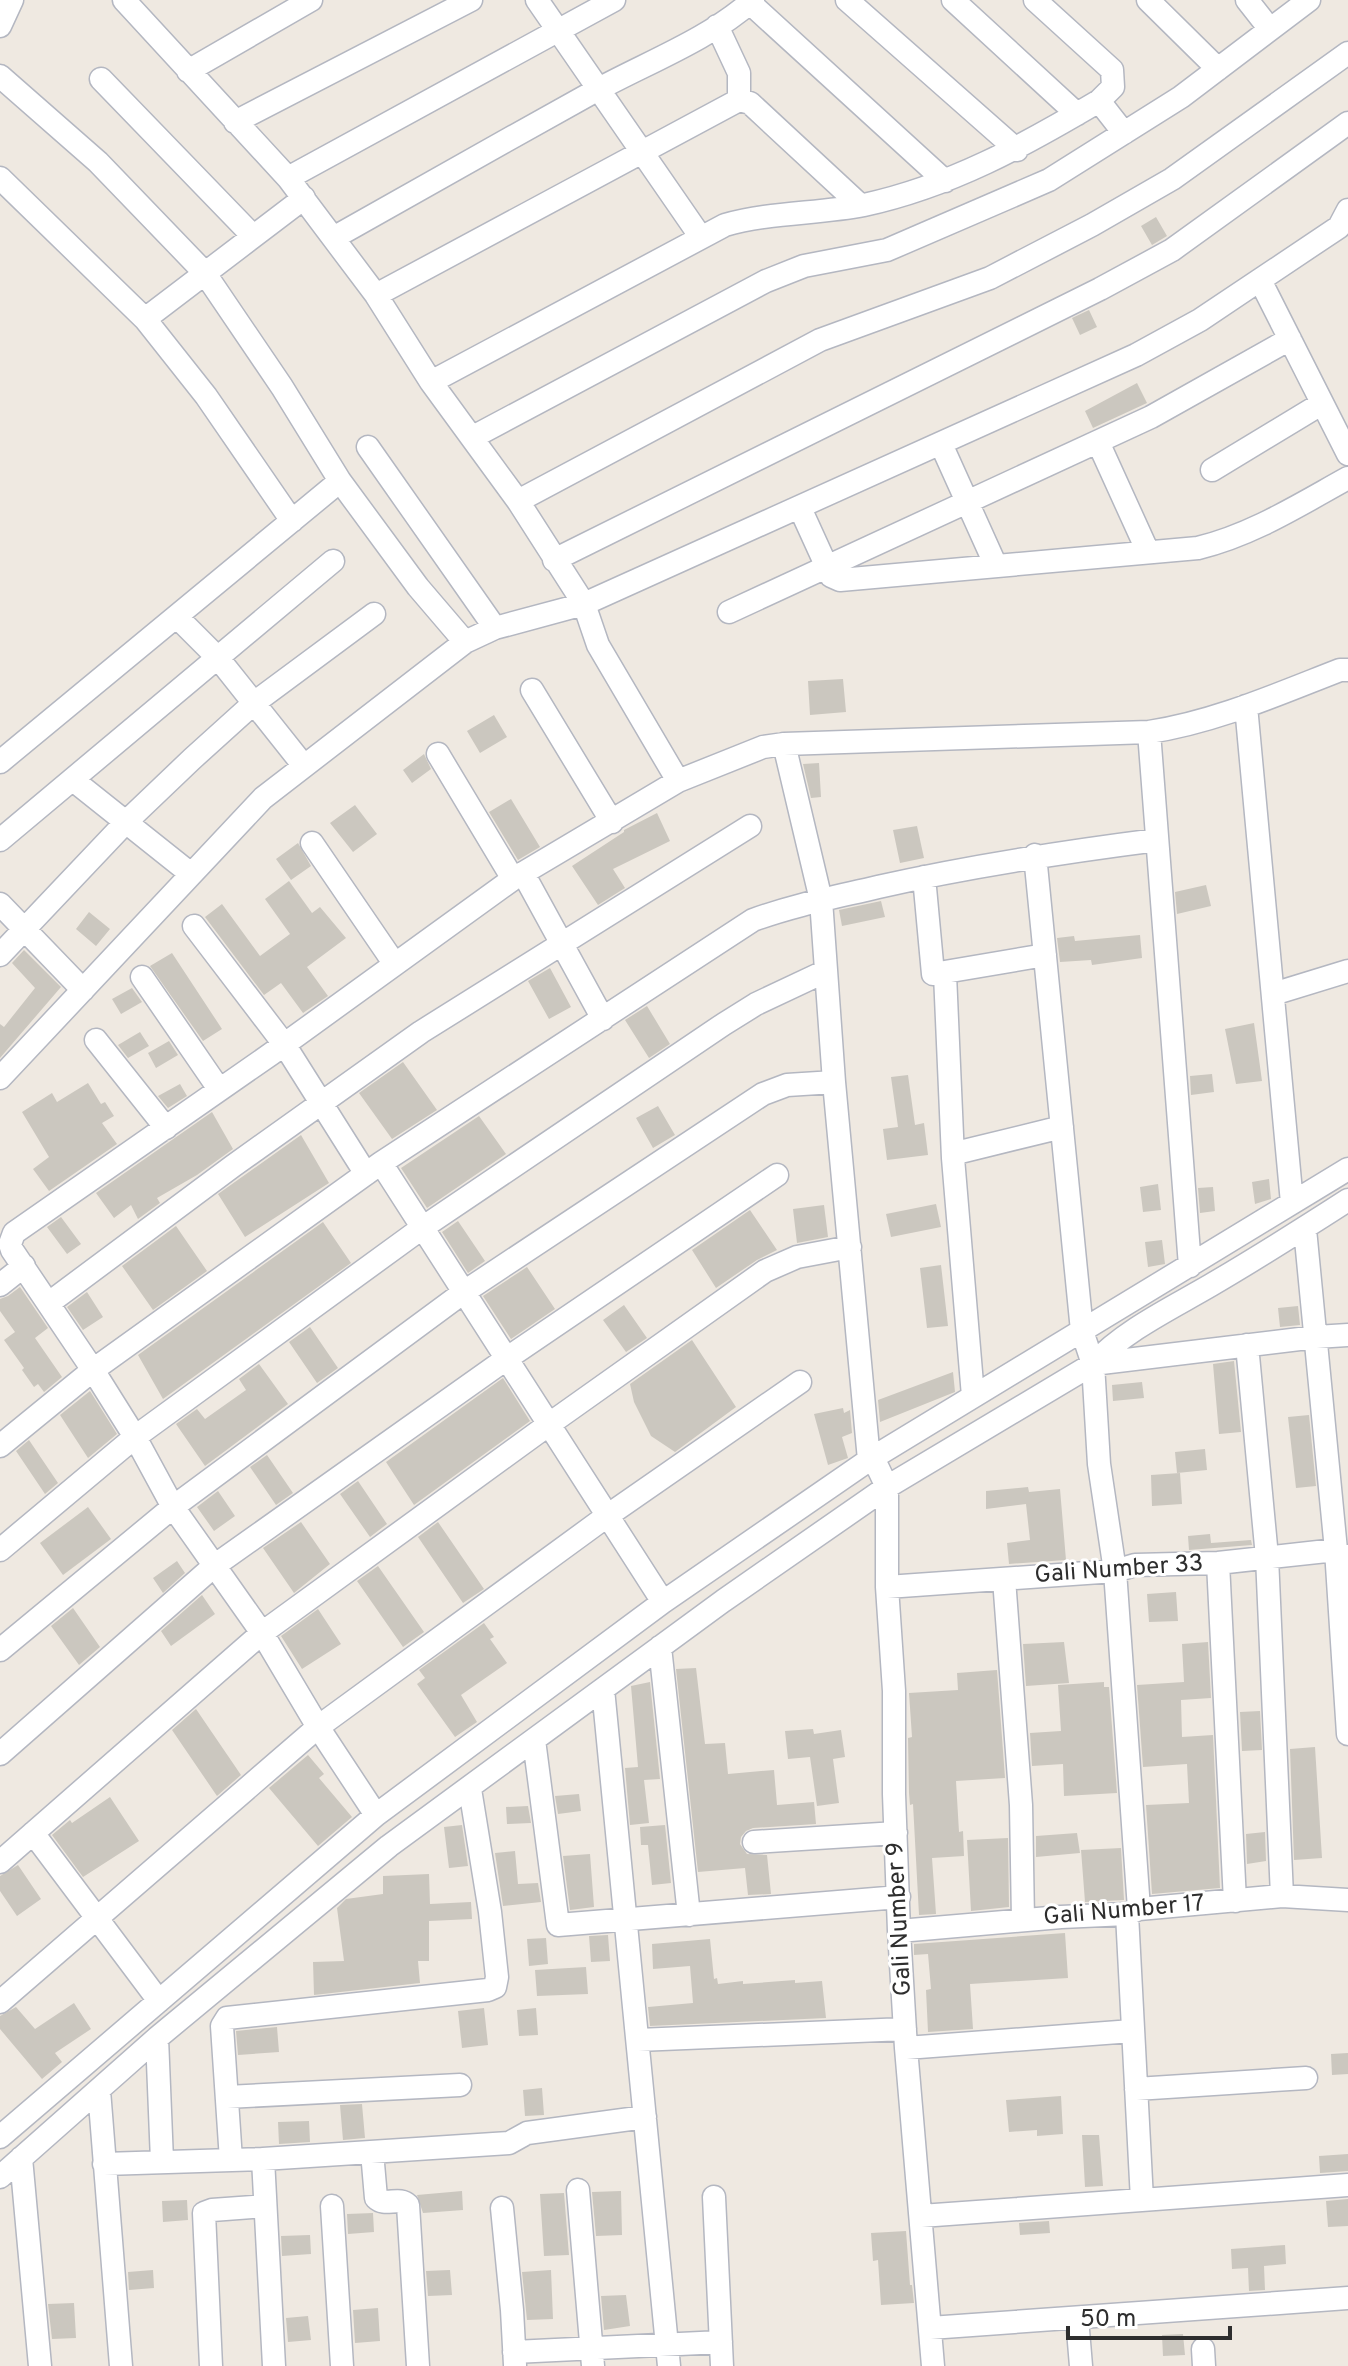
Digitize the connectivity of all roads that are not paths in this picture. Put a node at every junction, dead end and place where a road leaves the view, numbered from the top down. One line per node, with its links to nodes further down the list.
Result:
1 (12, 0): 14 (street)
2 (124, 0): 20 (street)
3 (311, 0): 20 (street)
4 (471, 0): 27 (street)
5 (537, 0): 17 (street)
6 (614, 0): 17 (street)
7 (847, 0): 30 (street)
8 (953, 0): 26 (street)
9 (1035, 0): 25 (street)
10 (1148, 0): 19 (street)
11 (1247, 0): 16 (street)
12 (1309, 0): 16 (street)
13 (752, 2): 15 (street); 34 (street)
14 (0, 26)
15 (717, 26): 23 (street); 24 (street)
16 (1269, 28): 19 (street)
17 (557, 31): 23 (street); 33 (street)
18 (1348, 53): 56 (street)
19 (1218, 69): 29 (street)
20 (188, 71): 27 (street)
21 (0, 76): 41 (street)
22 (101, 79): 38 (street)
23 (597, 90): 31 (street); 40 (street)
24 (739, 100): 31 (street); 36 (street)
25 (1099, 101): 26 (street); 29 (street)
26 (1077, 114): 30 (street)
27 (235, 122): 33 (street)
28 (1348, 123): 61 (street)
29 (1124, 133): 48 (street)
30 (1017, 150): 34 (street)
31 (641, 152): 39 (street); 43 (street)
32 (0, 178): 44 (street)
33 (288, 178): 35 (street)
34 (945, 181): 36 (street)
35 (304, 198): 38 (street); 40 (street)
36 (860, 205): 39 (street)
37 (1348, 210): 42 (street)
38 (253, 236): 41 (street)
39 (700, 236): 46 (street)
40 (335, 237): 43 (street)
41 (204, 272): 44 (street); 55 (street)
42 (1260, 280): 45 (street); 50 (street)
43 (376, 295): 46 (street)
44 (145, 319): 59 (street)
45 (1290, 339): 47 (street); 49 (street)
46 (431, 382): 48 (street)
47 (1321, 404): 52 (street); 53 (street)
48 (473, 437): 56 (street)
49 (1098, 442): 57 (street); 60 (street)
50 (941, 444): 57 (street); 58 (street)
51 (368, 447): 69 (street)
52 (1348, 454)
53 (1212, 470)
54 (1348, 478): 60 (street)
55 (340, 481): 59 (street); 70 (street)
56 (518, 501): 61 (street)
57 (968, 502): 63 (street); 64 (street)
58 (800, 508): 64 (street); 65 (street)
59 (292, 521): 68 (street)
60 (1148, 552): 63 (street)
61 (554, 560): 65 (street)
62 (333, 561): 71 (street)
63 (996, 566): 64 (street)
64 (827, 568): 66 (street)
65 (586, 609): 69 (street); 82 (street)
66 (729, 612)
67 (374, 614): 74 (street)
68 (177, 617): 71 (street); 79 (street)
69 (495, 628): 70 (street)
70 (465, 642): 80 (street)
71 (218, 658): 74 (street); 81 (street)
72 (1348, 670): 75 (street)
73 (532, 690): 84 (street)
74 (254, 703): 80 (street); 83 (street)
75 (1246, 706): 76 (street); 106 (street)
76 (1149, 732): 77 (street); 87 (street)
77 (784, 744): 82 (street); 93 (street, Gali Number 9)
78 (438, 754): 91 (street)
79 (0, 762)
80 (304, 766): 90 (street)
81 (73, 780): 83 (street); 86 (street)
82 (678, 781): 84 (street)
83 (126, 822): 90 (street); 96 (street)
84 (612, 822): 91 (street)
85 (750, 826): 97 (street)
86 (0, 840)
87 (1157, 840): 89 (street); 127 (street)
88 (312, 843): 100 (street)
89 (1035, 855): 92 (street); 99 (street)
90 (191, 874): 105 (street)
91 (518, 876): 97 (street); 100 (street)
92 (924, 877): 93 (street); 103 (street)
93 (821, 900): 101 (street, Gali Number 9); 107 (street)
94 (0, 904): 96 (street)
95 (194, 926): 109 (street)
96 (23, 928): 98 (street); 105 (street)
97 (560, 944): 107 (street); 113 (street)
98 (0, 955)
99 (1045, 955): 103 (street); 114 (street)
100 (394, 963): 109 (street)
101 (826, 971): 111 (street, Gali Number 9); 122 (street)
102 (1348, 971): 106 (street)
103 (945, 974): 116 (street)
104 (142, 977): 112 (street)
105 (83, 990): 110 (street)
106 (1273, 994): 121 (street)
107 (603, 1019): 117 (street)
108 (96, 1040): 115 (street)
109 (284, 1044): 112 (street); 113 (street)
110 (0, 1078)
111 (834, 1082): 124 (street, Gali Number 9); 129 (street)
112 (219, 1089): 115 (street)
113 (322, 1102): 117 (street); 130 (street)
114 (1062, 1127): 116 (street); 131 (street)
115 (166, 1128): 126 (street)
116 (953, 1158): 139 (street)
117 (374, 1168): 122 (street); 137 (street)
118 (1348, 1169): 121 (street)
119 (777, 1175): 135 (street)
120 (1348, 1200): 123 (street)
121 (1292, 1203): 125 (street)
122 (422, 1228): 129 (street); 141 (street)
123 (1305, 1229): 125 (street); 133 (street)
124 (850, 1247): 140 (street); 143 (street, Gali Number 9)
125 (1233, 1257): 127 (street)
126 (24, 1266): 128 (street); 130 (street)
127 (1190, 1280): 131 (street); 136 (street)
128 (0, 1285)
129 (464, 1292): 135 (street); 144 (street)
130 (49, 1303): 137 (street)
131 (1082, 1331): 136 (street); 139 (street)
132 (1348, 1335): 133 (street)
133 (1316, 1337): 134 (street); 147 (street)
134 (1247, 1345): 136 (street); 148 (street)
135 (506, 1359): 140 (street); 150 (street)
136 (1093, 1364): 143 (street); 151 (street)
137 (93, 1370): 141 (street); 142 (street)
138 (800, 1382): 145 (street)
139 (973, 1396): 143 (street)
140 (548, 1425): 145 (street); 155 (street)
141 (135, 1437): 144 (street); 146 (street)
142 (0, 1446)
143 (879, 1472): 153 (street, Gali Number 9); 154 (street); 156 (street)
144 (173, 1507): 150 (street); 157 (street)
145 (607, 1516): 154 (street); 159 (street)
146 (0, 1550)
147 (1342, 1553): 148 (street, Gali Number 33); 160 (street)
148 (1267, 1557): 149 (street, Gali Number 33); 169 (street)
149 (1218, 1563): 151 (street, Gali Number 33); 172 (street)
150 (214, 1566): 155 (street); 162 (street)
151 (1115, 1571): 152 (street, Gali Number 33); 173 (street)
152 (1004, 1579): 153 (street, Gali Number 33); 177 (street)
153 (887, 1587): 166 (street, Gali Number 9)
154 (663, 1602): 164 (street)
155 (262, 1633): 159 (street); 165 (street)
156 (660, 1647): 158 (street); 174 (street)
157 (0, 1650)
158 (603, 1689): 161 (street); 176 (street)
159 (318, 1727): 164 (street); 175 (street)
160 (1348, 1734)
161 (534, 1740): 163 (street); 176 (street)
162 (0, 1754)
163 (470, 1789): 182 (street); 189 (street)
164 (376, 1815): 179 (street)
165 (33, 1833): 168 (street); 175 (street)
166 (896, 1833): 167 (street); 170 (street, Gali Number 9)
167 (754, 1842)
168 (0, 1862)
169 (1282, 1896): 171 (street, Gali Number 17); 172 (street, Gali Number 17)
170 (899, 1897): 174 (street); 178 (street, Gali Number 9)
171 (1348, 1900)
172 (1235, 1901): 173 (street, Gali Number 17)
173 (1133, 1912): 177 (street, Gali Number 17); 181 (street)
174 (689, 1915): 176 (street)
175 (97, 1918): 179 (street); 180 (street)
176 (627, 1920): 184 (street)
177 (1023, 1920): 178 (street, Gali Number 17)
178 (899, 1931): 183 (street, Gali Number 9)
179 (159, 2001): 191 (street)
180 (0, 2002)
181 (1132, 2031): 183 (street); 187 (street)
182 (157, 2038): 188 (street); 196 (street)
183 (906, 2039): 184 (street); 206 (street, Gali Number 9)
184 (638, 2040): 190 (street)
185 (1306, 2078): 187 (street)
186 (460, 2085): 189 (street)
187 (1136, 2089): 202 (street)
188 (99, 2090): 193 (street); 197 (street)
189 (227, 2097): 195 (street)
190 (645, 2117): 192 (street); 211 (street)
191 (0, 2137)
192 (372, 2152): 194 (street); 219 (street)
193 (21, 2158): 198 (street); 214 (street)
194 (263, 2159): 195 (street); 203 (street)
195 (231, 2160): 196 (street)
196 (162, 2161): 197 (street)
197 (104, 2164): 215 (street)
198 (0, 2177)
199 (1348, 2185): 202 (street)
200 (578, 2190): 212 (street)
201 (714, 2197): 210 (street)
202 (1142, 2200): 206 (street)
203 (265, 2206): 216 (street); 217 (street)
204 (332, 2206): 218 (street)
205 (502, 2208): 213 (street)
206 (921, 2216): 209 (street, Gali Number 9)
207 (1348, 2298): 208 (street)
208 (1077, 2318): 209 (street); 222 (street)
209 (930, 2328): 221 (street, Gali Number 9)
210 (721, 2342): 211 (street); 220 (street)
211 (668, 2355): 212 (street)
212 (593, 2357): 213 (street)
213 (514, 2359)
214 (40, 2366)
215 (121, 2366)
216 (211, 2366)
217 (274, 2366)
218 (342, 2366)
219 (418, 2366)
220 (722, 2366)
221 (933, 2366)
222 (1081, 2366)

